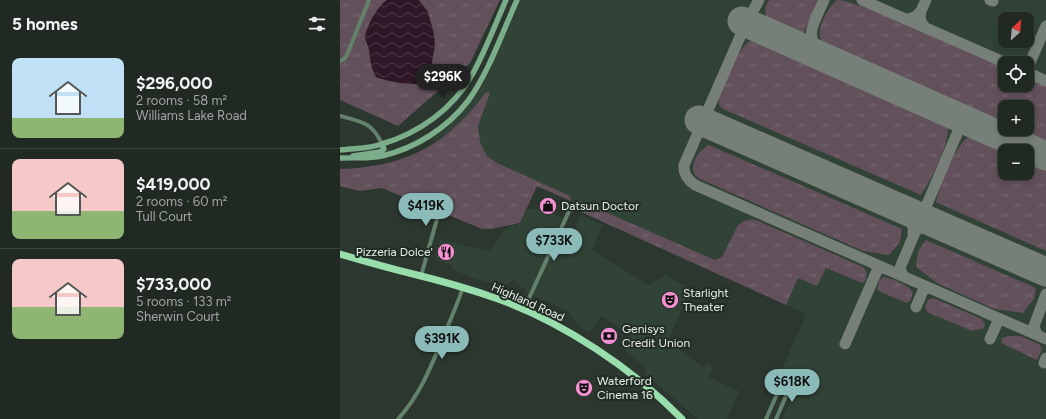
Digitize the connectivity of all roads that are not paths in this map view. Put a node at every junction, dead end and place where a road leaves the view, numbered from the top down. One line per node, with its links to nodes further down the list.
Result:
1 (369, 0): 4 (street)
2 (506, 0): 6 (main road)
3 (517, 0): 10 (main road)
4 (340, 61)
5 (340, 116): 6 (street)
6 (382, 144): 7 (main road); 10 (main road)
7 (360, 148): 8 (main road); 9 (main road)
8 (340, 150)
9 (340, 153)
10 (343, 158)
11 (570, 209): 16 (street)
12 (437, 219): 14 (street)
13 (340, 254): 14 (highway, Highland Road)
14 (421, 276): 15 (highway, Highland Road)
15 (463, 287): 16 (highway, Highland Road); 17 (street)
16 (524, 310): 18 (highway, Highland Road)
17 (398, 419)
18 (682, 419)
19 (766, 419): 20 (street)
20 (776, 419)

